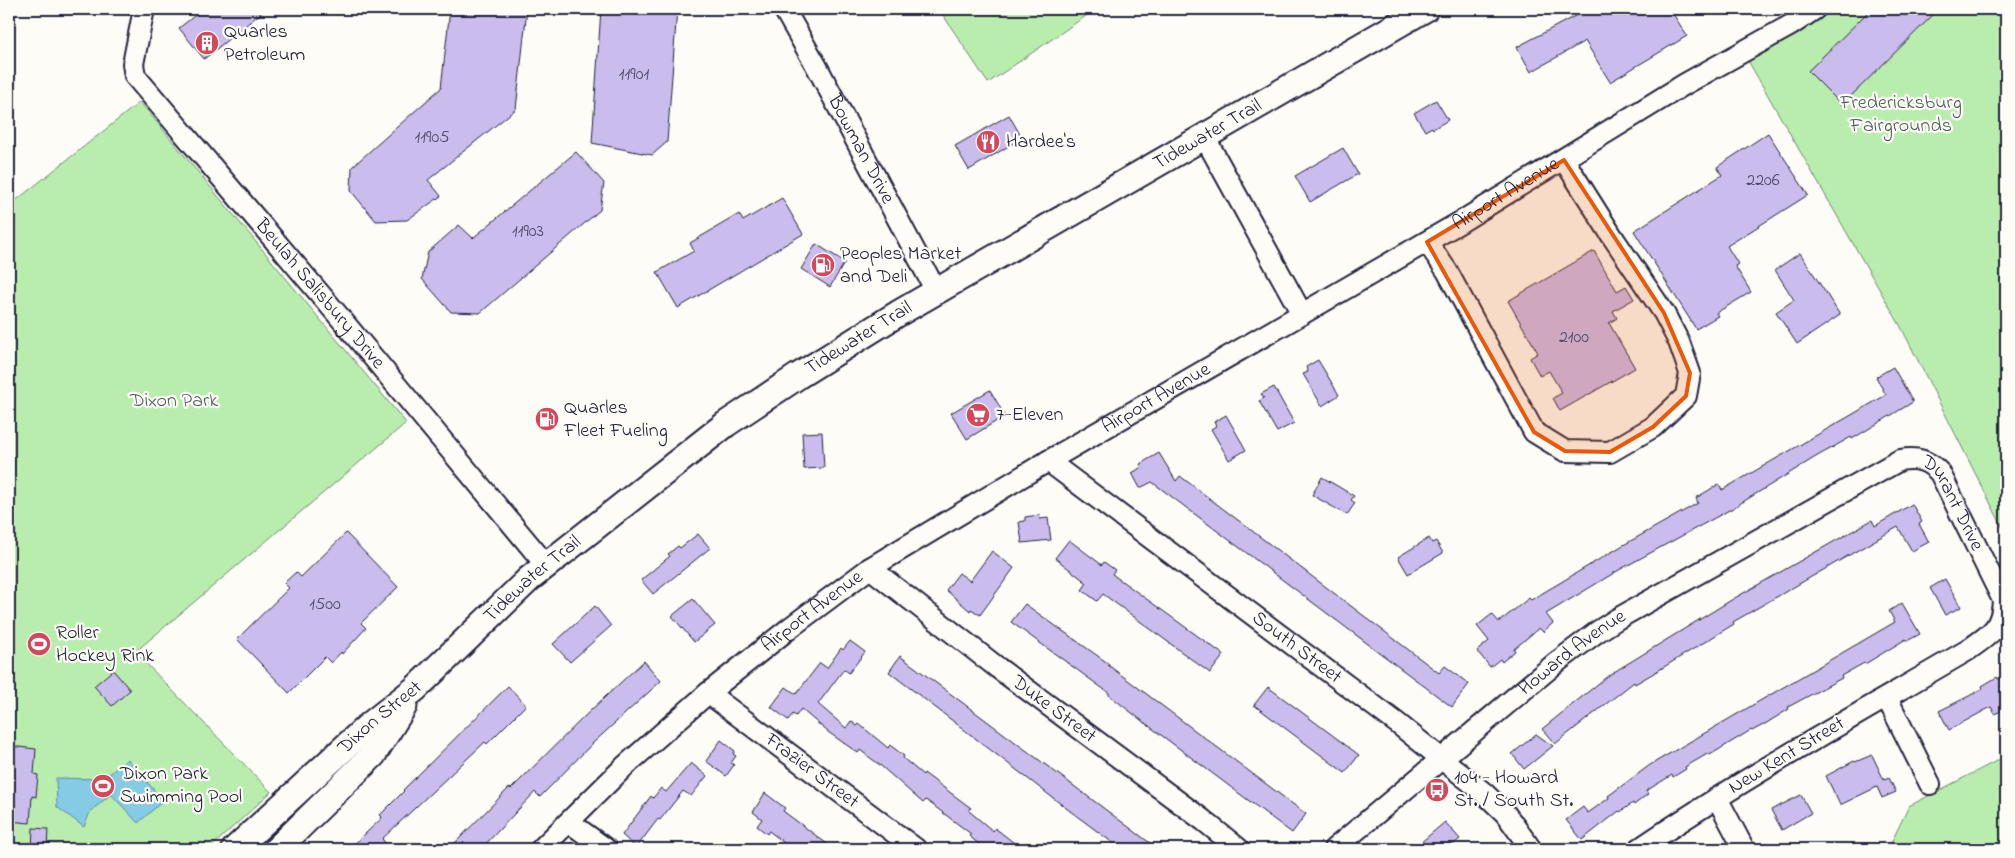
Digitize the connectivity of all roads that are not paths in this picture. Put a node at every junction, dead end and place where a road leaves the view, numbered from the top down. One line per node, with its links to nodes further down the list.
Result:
1 (144, 9): 12 (street, Beulah Salisbury Drive)
2 (784, 9): 8 (street, Bowman Drive)
3 (1425, 9): 5 (main road, Tidewater Trail)
4 (1815, 9): 6 (street, Airport Avenue)
5 (1204, 136): 8 (main road, Tidewater Trail); 9 (street)
6 (1564, 160): 7 (street, Airport Avenue); 7 (street)
7 (1427, 242): 9 (street, Airport Avenue)
8 (936, 292): 12 (main road, Tidewater Trail)
9 (1302, 314): 10 (street, Airport Avenue)
10 (1048, 461): 13 (street, Airport Avenue); 18 (street, South Street)
11 (1837, 495): 14 (street, Durant Drive); 18 (street, Howard Avenue)
12 (546, 565): 15 (main road, Tidewater Trail)
13 (870, 568): 16 (street, Airport Avenue); 27 (street, Duke Street)
14 (1938, 668): 17 (street, New Kent Street)
15 (415, 689): 22 (main road, Dixon Street); 23 (main road, Dixon Street)
16 (708, 692): 21 (street, Airport Avenue); 26 (street, Frazier Street)
17 (1887, 698): 19 (street); 20 (street, New Kent Street)
18 (1442, 759): 28 (street, Howard Avenue); 29 (street, South Street)
19 (1930, 784)
20 (1717, 798): 30 (street, New Kent Street); 31 (street)
21 (569, 822): 24 (street, Airport Avenue); 25 (street)
22 (235, 849)
23 (277, 849)
24 (541, 849)
25 (606, 849)
26 (916, 849)
27 (1239, 849)
28 (1334, 849)
29 (1531, 849)
30 (1639, 849)
31 (1744, 849)

